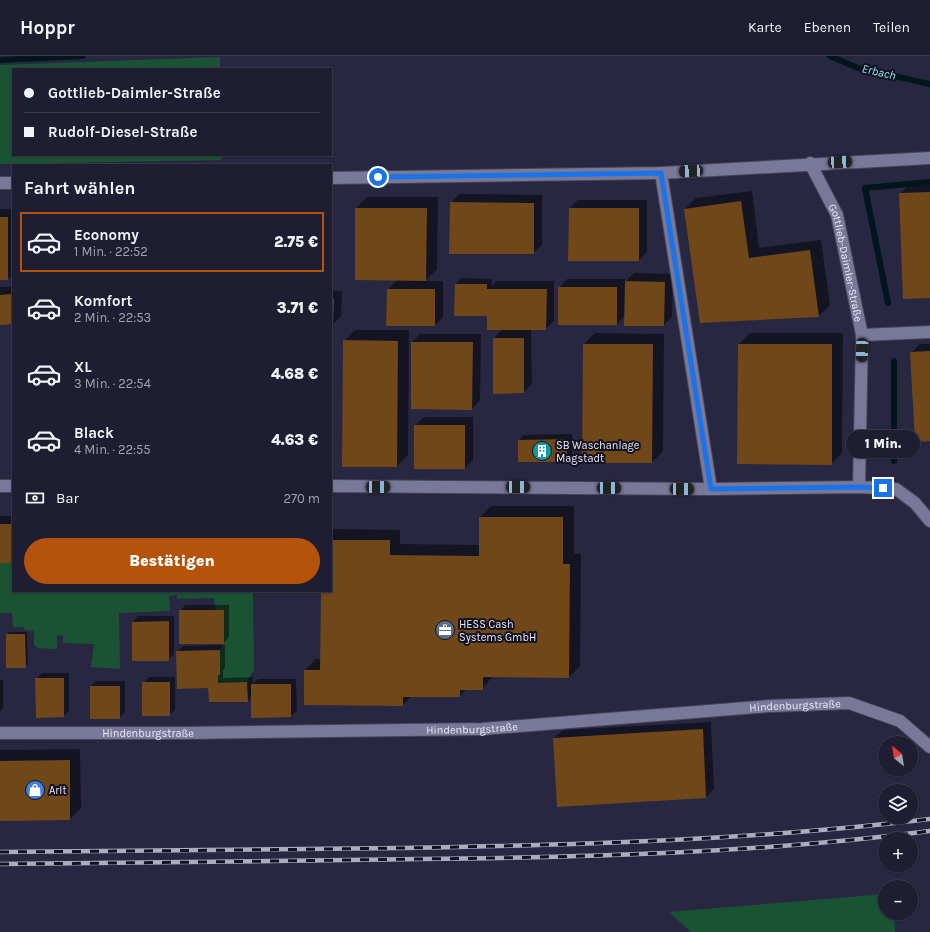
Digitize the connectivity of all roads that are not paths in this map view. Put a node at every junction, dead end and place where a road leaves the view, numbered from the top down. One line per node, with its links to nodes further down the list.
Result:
1 (930, 158): 2 (street)
2 (810, 163): 3 (street); 8 (street, Gottlieb-Daimler-Straße)
3 (661, 173): 4 (street); 13 (street)
4 (332, 178)
5 (0, 183): 6 (street)
6 (12, 183)
7 (930, 332): 8 (street)
8 (862, 335): 12 (street, Gottlieb-Daimler-Straße)
9 (0, 486): 10 (street)
10 (12, 486)
11 (332, 486): 13 (street)
12 (858, 487): 13 (street); 14 (street)
13 (711, 489)
14 (930, 521)
15 (0, 733): 16 (street, Hindenburgstraße)
16 (930, 747)

